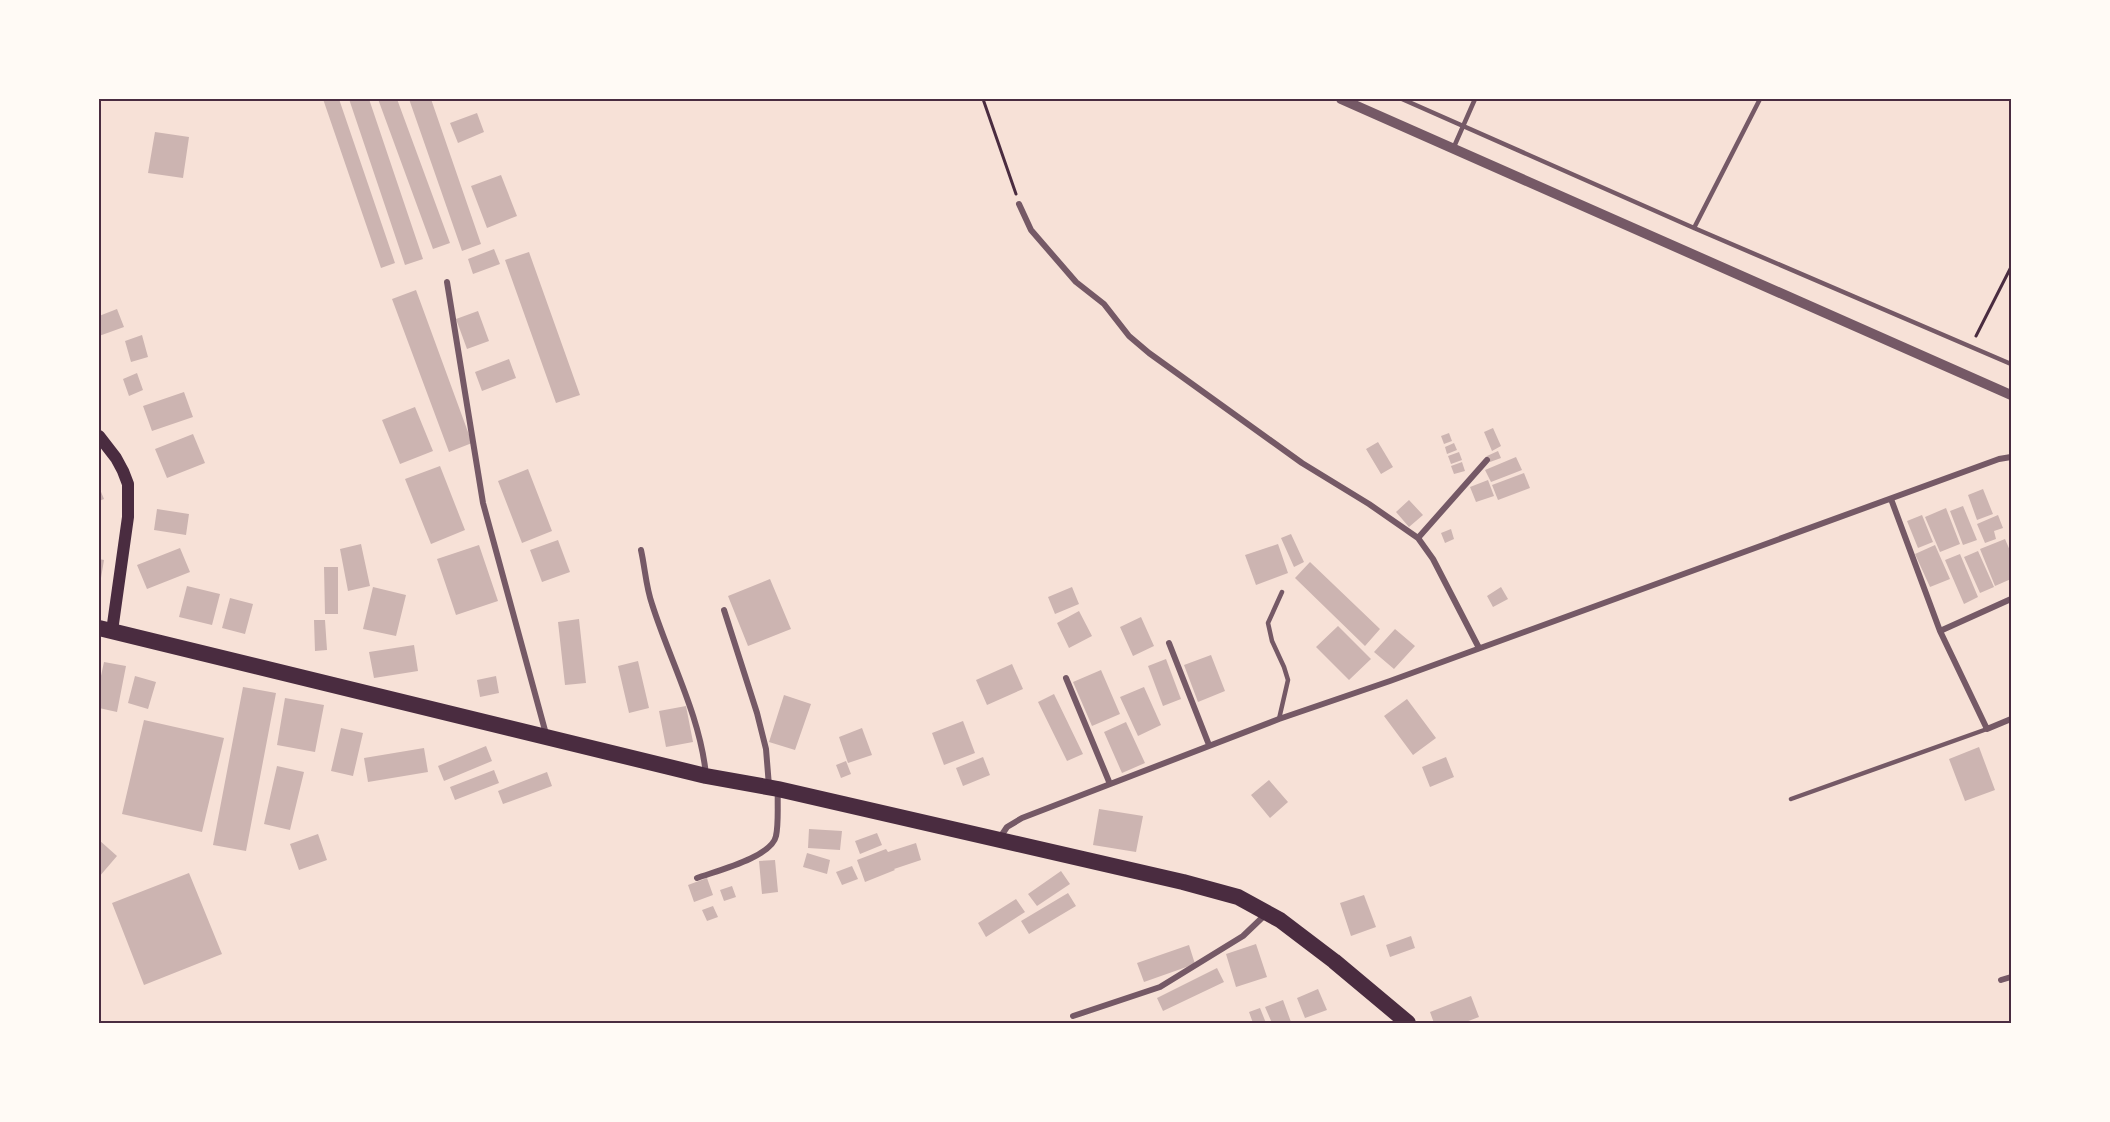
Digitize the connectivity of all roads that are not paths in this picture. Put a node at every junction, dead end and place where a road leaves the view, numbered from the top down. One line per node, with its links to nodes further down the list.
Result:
1 (1341, 99): 6 (street)
2 (1402, 99): 5 (lane)
3 (1475, 99): 5 (lane)
4 (1760, 99): 8 (lane)
5 (1463, 126): 6 (lane); 8 (lane)
6 (1453, 149): 11 (street)
7 (1019, 204): 16 (street)
8 (1694, 228): 10 (lane)
9 (447, 282): 29 (street)
10 (2011, 363)
11 (2011, 395)
12 (99, 436): 21 (main road)
13 (2011, 457): 15 (street)
14 (1487, 460): 16 (street)
15 (1891, 499): 22 (street); 24 (street)
16 (1418, 538): 24 (street)
17 (641, 550): 31 (street)
18 (1282, 592): 26 (lane)
19 (2011, 599): 22 (street)
20 (724, 610): 33 (street)
21 (106, 629): 29 (highway)
22 (1940, 631): 28 (street)
23 (1169, 643): 30 (street)
24 (1479, 648): 26 (street)
25 (1066, 678): 32 (street)
26 (1279, 719): 30 (street)
27 (2011, 719): 28 (street)
28 (1987, 729): 34 (lane)
29 (547, 738): 31 (highway)
30 (1209, 745): 32 (street)
31 (706, 776): 33 (highway)
32 (1110, 784): 35 (street)
33 (773, 788): 35 (highway); 36 (street)
34 (1791, 799)
35 (999, 840): 37 (highway)
36 (697, 878)
37 (1267, 913): 40 (street); 41 (highway)
38 (2011, 977): 39 (street)
39 (2001, 980)
40 (1073, 1016)
41 (1408, 1023)

